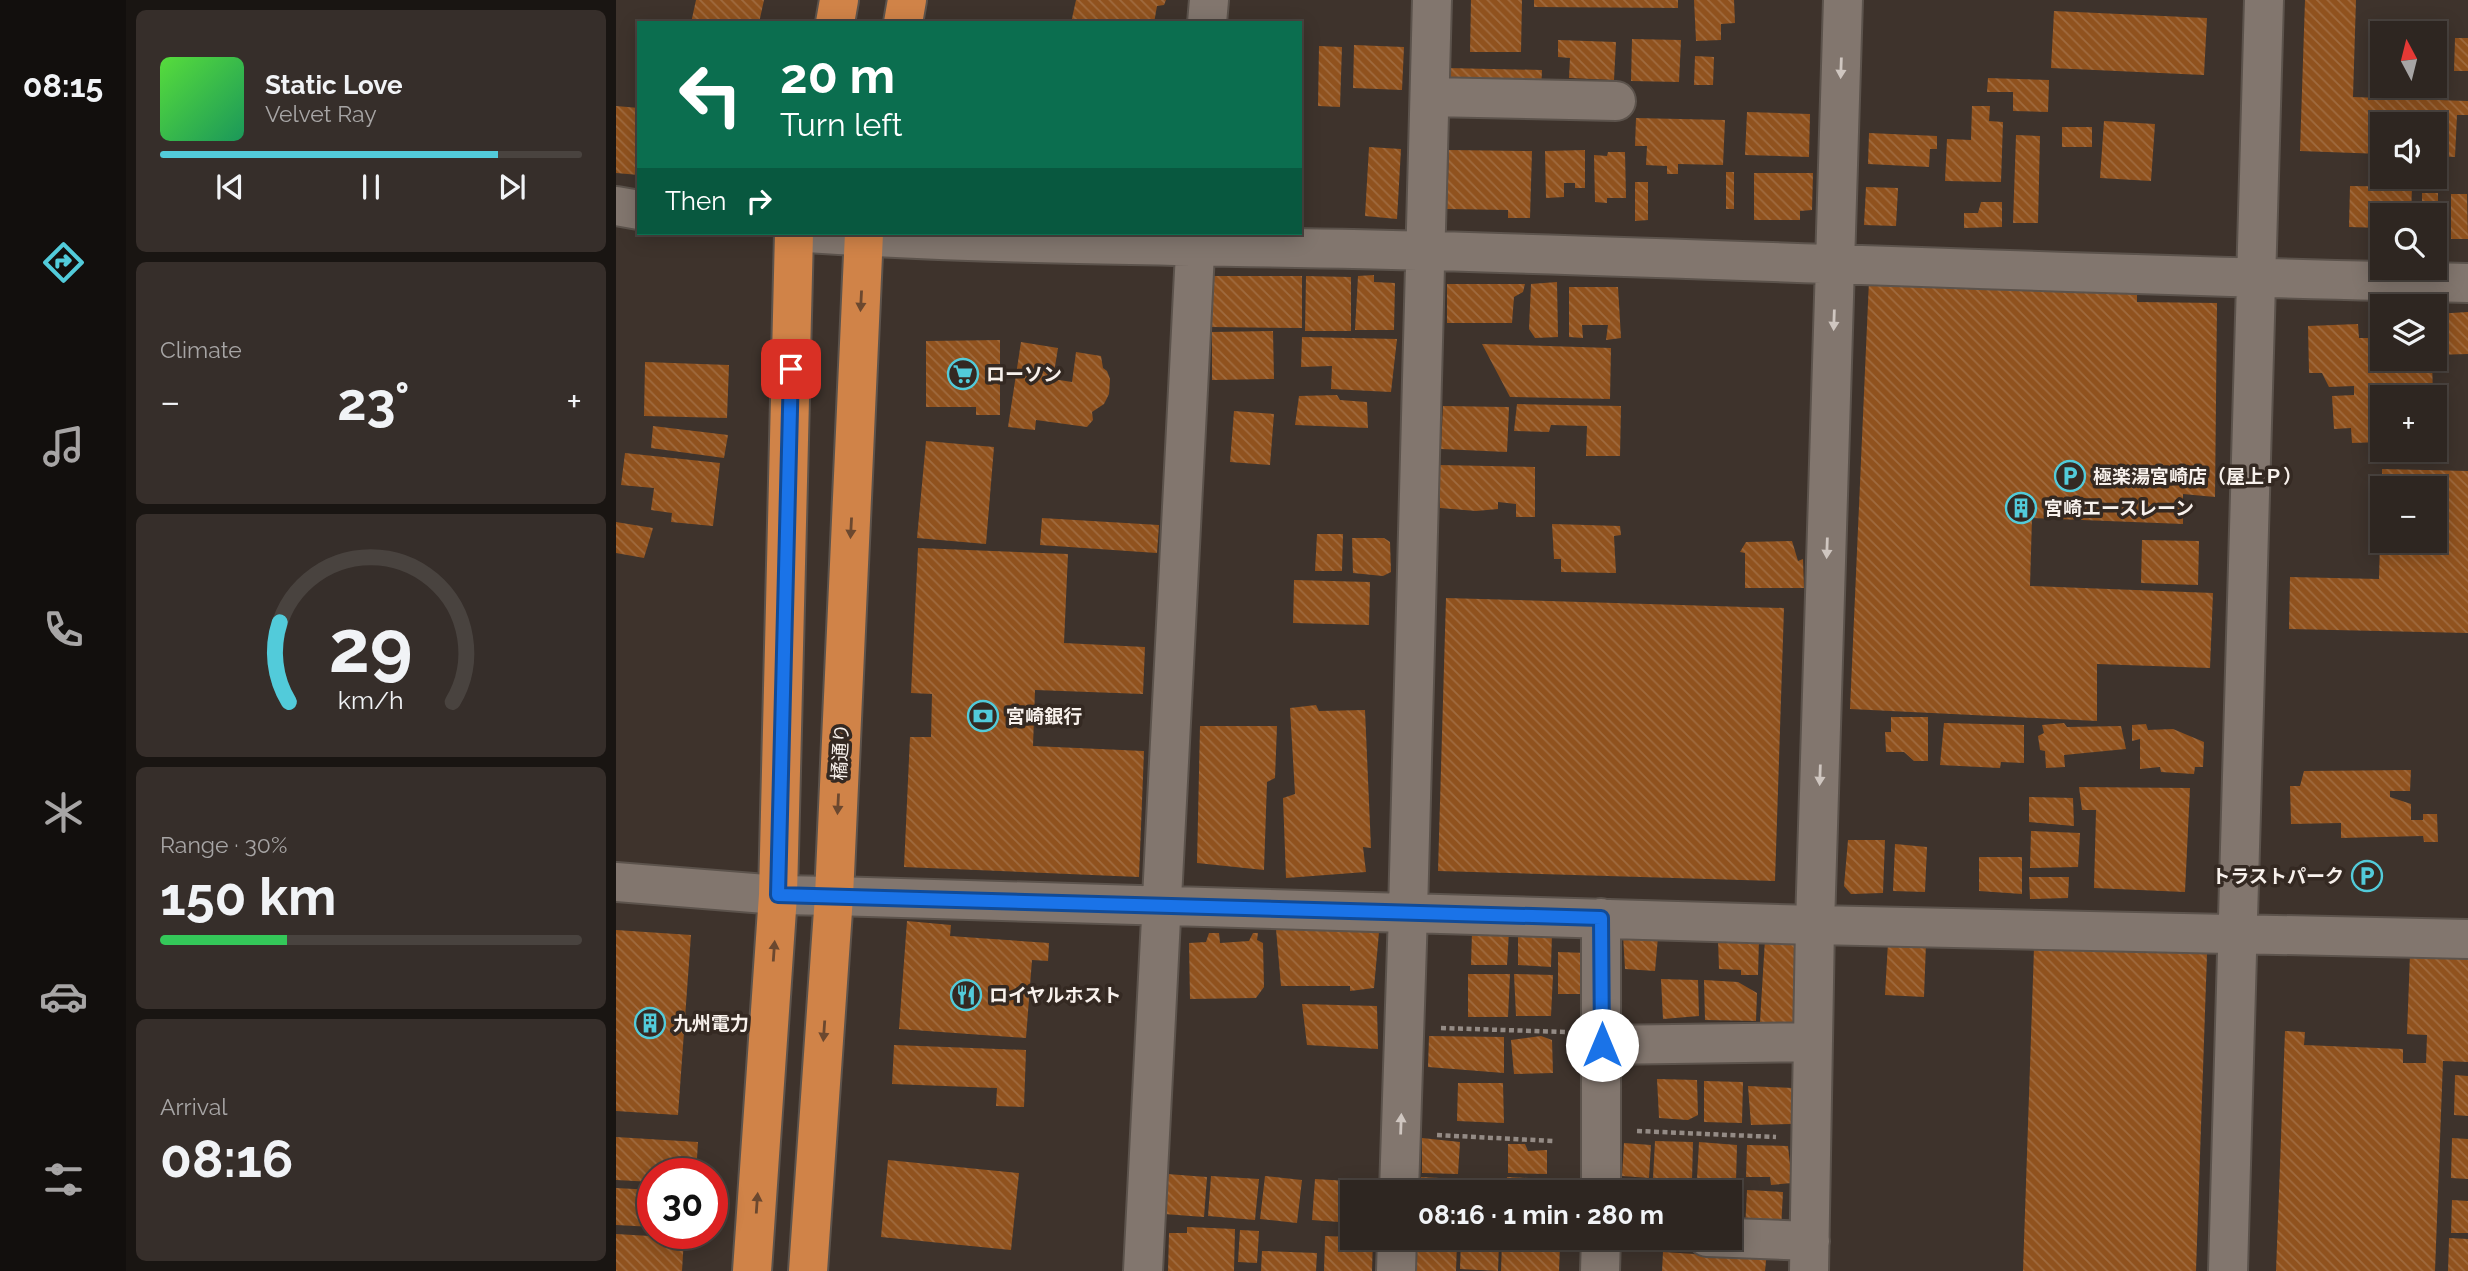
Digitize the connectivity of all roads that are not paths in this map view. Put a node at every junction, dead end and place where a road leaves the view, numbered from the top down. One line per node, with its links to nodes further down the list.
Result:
1 (839, 0): 7 (highway)
2 (908, 0): 8 (highway)
3 (1209, 0): 9 (street)
4 (1432, 0): 10 (street)
5 (1843, 0): 18 (street, one-way to 18)
6 (2264, 0): 19 (street)
7 (835, 21)
8 (903, 21)
9 (1208, 21)
10 (1430, 97): 11 (street); 17 (street)
11 (1616, 101)
12 (616, 206): 13 (street)
13 (637, 210)
14 (794, 235): 22 (highway)
15 (864, 235): 16 (street); 23 (highway, 橘通り, one-way to 23)
16 (1196, 240): 17 (street); 24 (street)
17 (1427, 251): 18 (street); 25 (street)
18 (1835, 263): 19 (street); 27 (street, one-way to 27)
19 (2256, 279): 20 (street); 28 (street)
20 (2468, 283)
21 (616, 882): 22 (street)
22 (778, 895): 23 (street); 38 (highway, one-way to 22)
23 (834, 896): 24 (street); 39 (highway, 橘通り, one-way to 39)
24 (1161, 905): 25 (street); 40 (street)
25 (1408, 912): 26 (street); 32 (street, one-way to 25)
26 (1601, 918): 27 (street); 30 (street)
27 (1815, 925): 28 (street); 31 (street)
28 (2238, 934): 29 (street); 43 (street)
29 (2468, 939)
30 (1602, 1039): 31 (street); 33 (street)
31 (1813, 1041): 37 (street)
32 (1399, 1180)
33 (1601, 1180)
34 (1742, 1243): 37 (street)
35 (1397, 1250): 41 (street)
36 (1601, 1250): 42 (street)
37 (1810, 1256)
38 (752, 1271)
39 (808, 1271)
40 (1143, 1271)
41 (1396, 1271)
42 (1600, 1271)
43 (2228, 1271)

